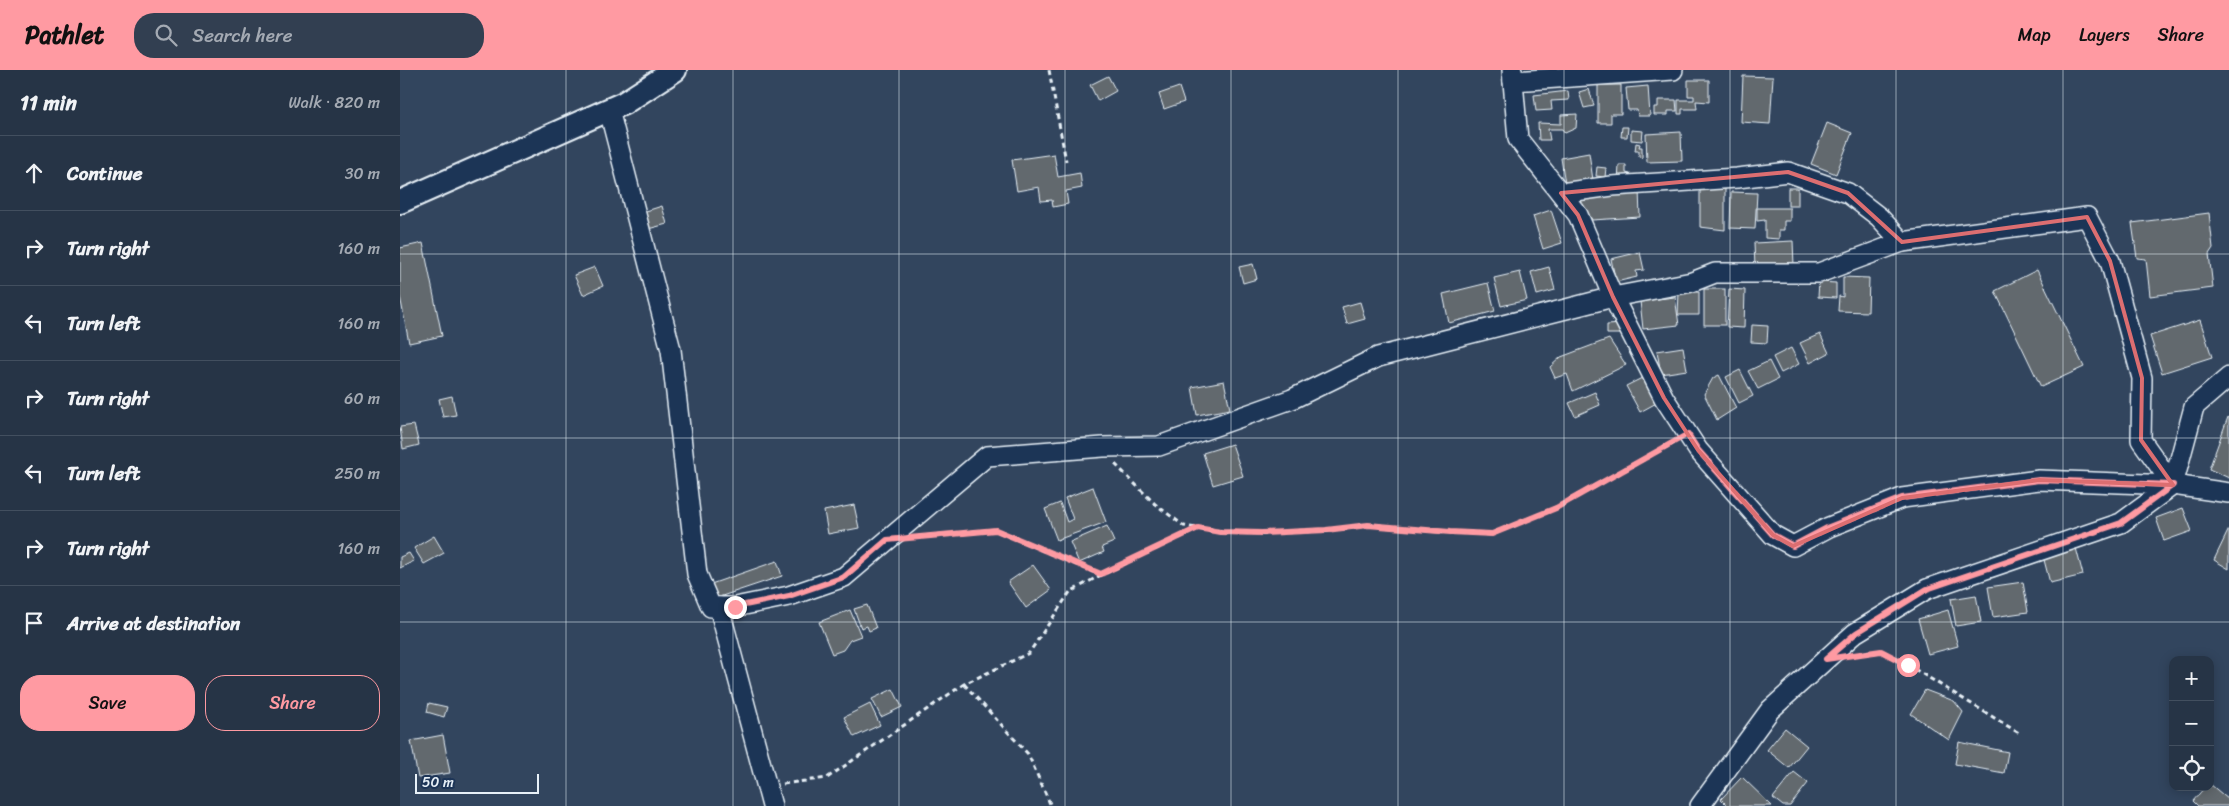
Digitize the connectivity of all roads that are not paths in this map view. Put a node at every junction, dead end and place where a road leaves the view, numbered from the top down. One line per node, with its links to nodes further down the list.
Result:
1 (675, 70): 4 (street)
2 (1673, 70): 3 (street)
3 (1513, 75): 5 (street)
4 (608, 110): 6 (street); 12 (street)
5 (1561, 193): 7 (street); 8 (street)
6 (400, 202)
7 (1902, 242): 8 (street); 10 (street)
8 (1613, 297): 10 (street); 12 (street)
9 (2229, 377): 10 (street)
10 (2173, 485): 11 (street); 14 (street)
11 (2229, 494)
12 (719, 607): 13 (street)
13 (772, 806)
14 (1700, 806)

